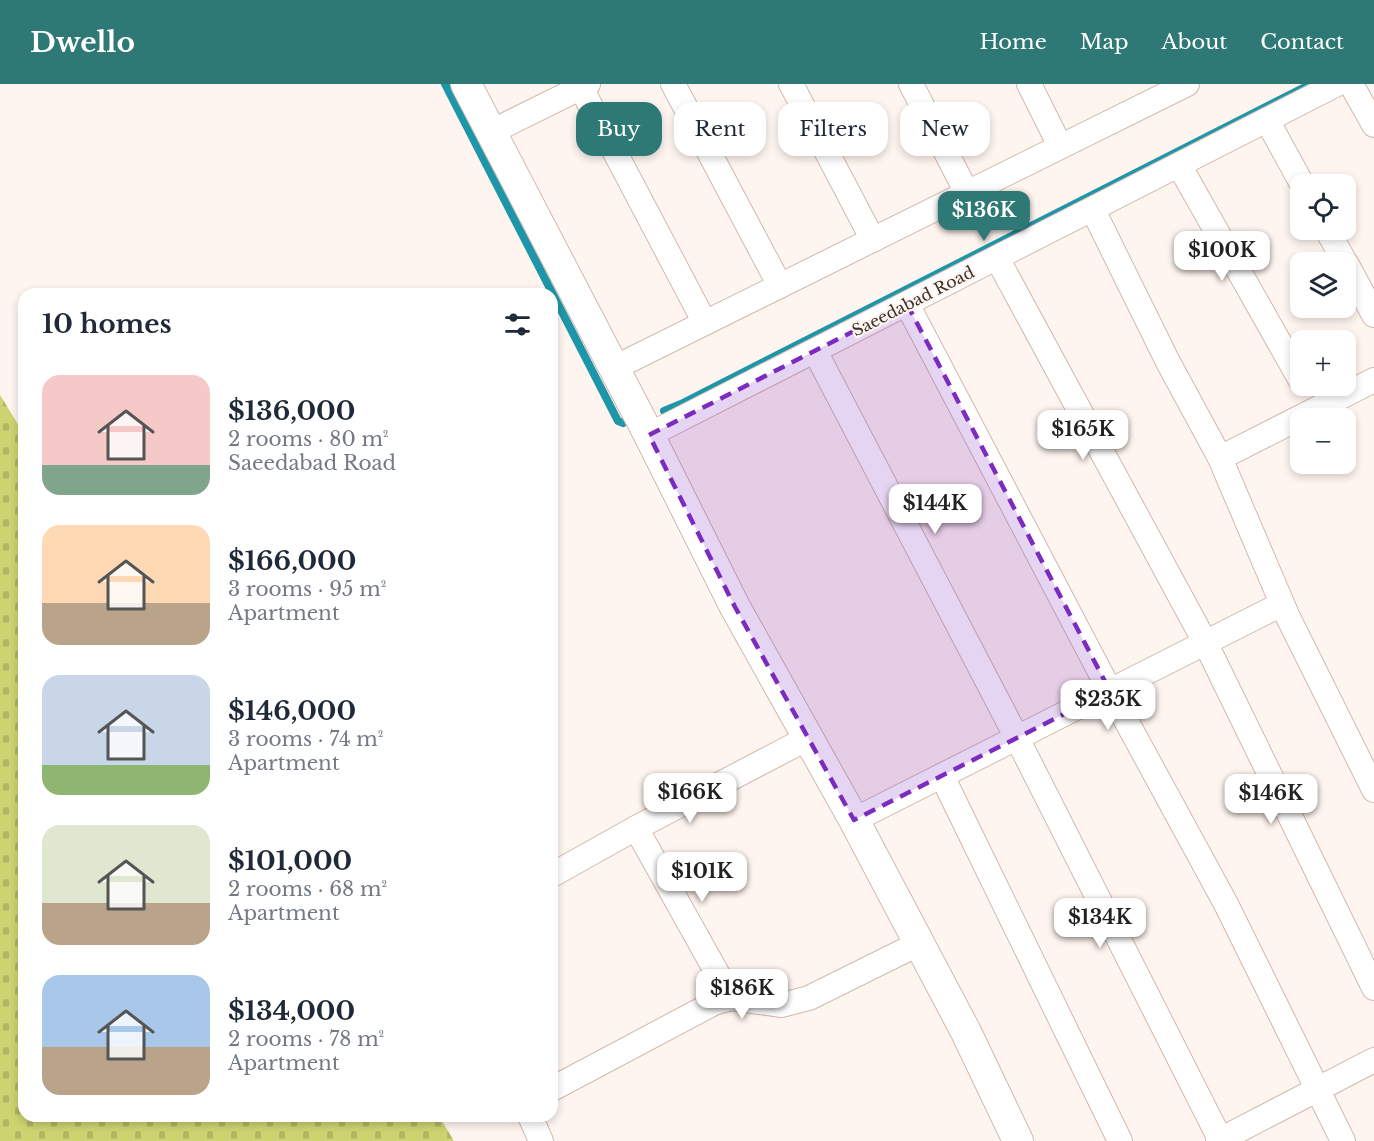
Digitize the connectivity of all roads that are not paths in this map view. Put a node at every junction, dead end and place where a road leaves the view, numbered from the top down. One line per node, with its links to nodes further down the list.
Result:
1 (466, 84): 13 (street)
2 (673, 84): 22 (street)
3 (791, 84): 19 (street)
4 (911, 84): 17 (street)
5 (1029, 84): 14 (street)
6 (1187, 84): 10 (street)
7 (1337, 84): 11 (street, Saeedabad Road)
8 (1351, 84): 12 (street)
9 (583, 85): 13 (street); 25 (street)
10 (1148, 92): 14 (street)
11 (1267, 120): 15 (street, Saeedabad Road); 16 (street)
12 (1374, 125)
13 (491, 132): 28 (street)
14 (1060, 146): 17 (street)
15 (1179, 165): 18 (street, Saeedabad Road); 27 (street)
16 (1297, 174)
17 (967, 193): 19 (street)
18 (1093, 210): 20 (street, Saeedabad Road); 33 (street)
19 (873, 240): 22 (street)
20 (997, 258): 23 (street, Saeedabad Road); 35 (street)
21 (1356, 283): 24 (street)
22 (780, 286): 25 (street)
23 (907, 304): 26 (street, Saeedabad Road); 36 (street)
24 (1374, 315)
25 (705, 323): 28 (street)
26 (815, 351): 32 (street, Saeedabad Road); 38 (street)
27 (1290, 361)
28 (614, 368): 32 (street)
29 (1374, 380): 30 (street)
30 (1319, 408)
31 (1290, 423): 33 (street)
32 (649, 435): 37 (street)
33 (1221, 458): 34 (street)
34 (1282, 604): 35 (street); 40 (street)
35 (1206, 644): 36 (street); 45 (street)
36 (1110, 691): 38 (street); 49 (street)
37 (808, 738): 41 (street); 42 (street)
38 (1017, 738): 39 (street); 54 (street)
39 (942, 776): 41 (street); 53 (street)
40 (1374, 790)
41 (854, 820): 44 (street)
42 (636, 828): 43 (street); 46 (street)
43 (558, 872)
44 (920, 943): 46 (street); 52 (street)
45 (1374, 988)
46 (732, 998): 48 (street)
47 (1374, 1060): 49 (street)
48 (558, 1086)
49 (1317, 1089): 54 (street); 55 (street)
50 (533, 1122): 51 (street)
51 (541, 1141)
52 (1018, 1141)
53 (1120, 1141)
54 (1220, 1141)
55 (1343, 1141)

